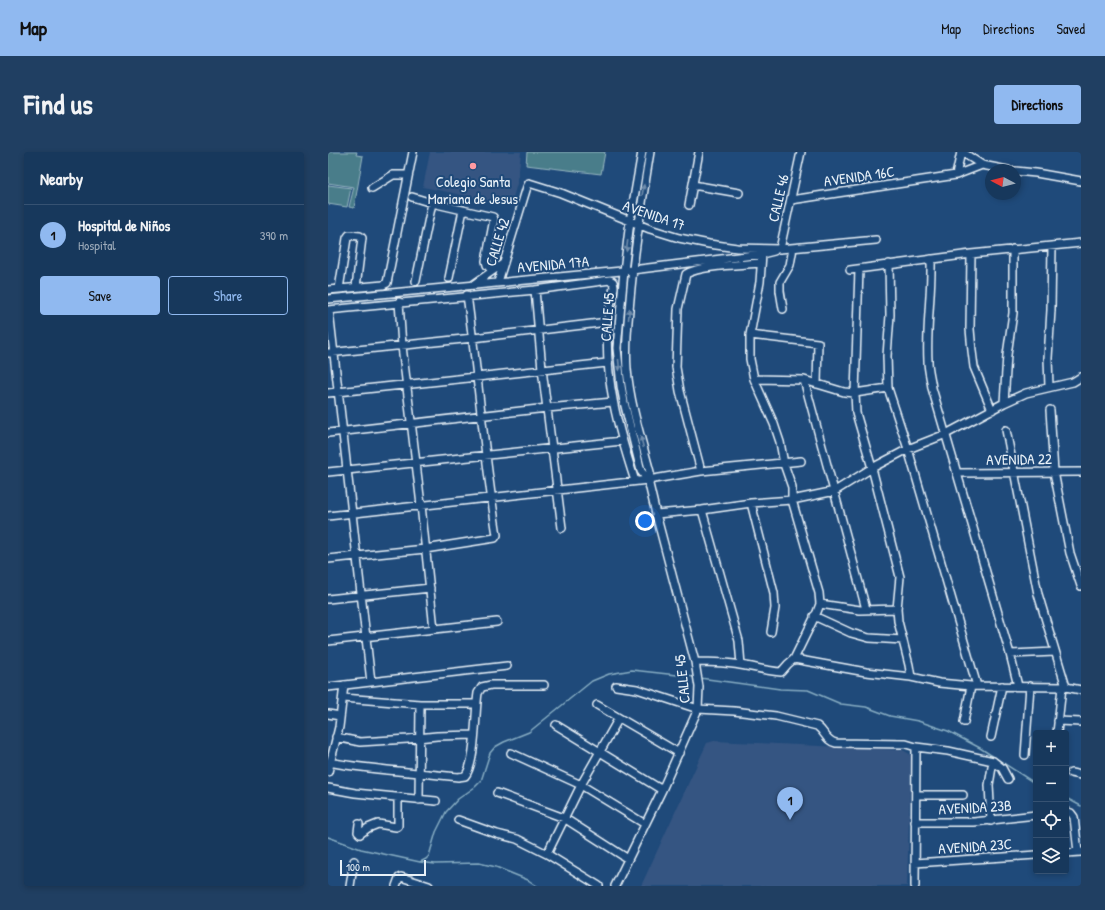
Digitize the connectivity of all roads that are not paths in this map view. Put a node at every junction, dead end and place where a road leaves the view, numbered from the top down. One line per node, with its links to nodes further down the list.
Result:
1 (413, 152): 10 (street)
2 (642, 152): 22 (street, CALLE 45)
3 (650, 152): 23 (street, CALLE 45, one-way to 3)
4 (699, 152): 13 (street)
5 (801, 152): 18 (street, CALLE 46)
6 (962, 152): 7 (street); 11 (street)
7 (982, 165): 8 (street); 11 (street, AVENIDA 16C)
8 (985, 166)
9 (1021, 172): 12 (street)
10 (408, 175): 15 (street); 45 (street)
11 (956, 175): 18 (street, AVENIDA 16C)
12 (1081, 181)
13 (693, 185): 16 (street); 20 (street)
14 (527, 187): 22 (street, AVENIDA 17); 33 (street, CALLE 42)
15 (372, 188)
16 (739, 193)
17 (412, 197): 19 (street)
18 (791, 200): 28 (street, CALLE 46)
19 (432, 203): 21 (street); 42 (street)
20 (689, 205)
21 (463, 210): 39 (street); 41 (street)
22 (630, 221): 23 (street, AVENIDA 17); 40 (street, CALLE 45, one-way to 40)
23 (638, 224): 28 (street, AVENIDA 17); 37 (street, CALLE 45)
24 (876, 240): 27 (street)
25 (1081, 243): 26 (street)
26 (1052, 246): 29 (street); 68 (street)
27 (793, 248): 28 (street); 52 (street)
28 (780, 249): 30 (street, AVENIDA 17A)
29 (1013, 249): 31 (street); 74 (street)
30 (762, 254): 34 (street); 37 (street, AVENIDA 17A)
31 (970, 254): 32 (street); 76 (street)
32 (931, 259): 35 (street); 83 (street)
33 (504, 263): 39 (street); 43 (street, CALLE 42)
34 (761, 263): 56 (street); 93 (street)
35 (889, 264): 36 (street); 69 (street)
36 (859, 269): 38 (street); 72 (street)
37 (632, 270): 40 (street, AVENIDA 17A); 99 (street, CALLE 45, one-way to 37)
38 (850, 270)
39 (492, 271): 44 (street)
40 (624, 271): 43 (street, AVENIDA 17A); 99 (street, CALLE 45, one-way to 99)
41 (449, 278)
42 (416, 281)
43 (498, 282): 44 (street, AVENIDA 17A)
44 (474, 284): 50 (street, AVENIDA 17A)
45 (356, 287): 46 (street); 46 (street)
46 (339, 289): 47 (street)
47 (328, 290)
48 (535, 290): 49 (street); 54 (street); 55 (street)
49 (467, 295): 51 (street); 57 (street)
50 (328, 298)
51 (399, 302): 53 (street); 58 (street)
52 (783, 308)
53 (328, 310): 59 (street)
54 (608, 322): 55 (street); 60 (street)
55 (539, 330): 57 (street); 61 (street)
56 (750, 335): 64 (street); 67 (street)
57 (473, 338): 58 (street); 62 (street)
58 (402, 346): 59 (street); 66 (street)
59 (331, 352): 70 (street)
60 (607, 363): 61 (street); 73 (street)
61 (542, 369): 62 (street); 75 (street)
62 (477, 377): 66 (street); 78 (street)
63 (1081, 377): 68 (street)
64 (754, 379): 65 (street); 90 (street)
65 (804, 380): 67 (street); 102 (street)
66 (406, 384): 70 (street); 79 (street)
67 (817, 384): 72 (street)
68 (1049, 387): 74 (street)
69 (888, 388): 72 (street); 86 (street)
70 (338, 392): 71 (street); 81 (street)
71 (328, 393)
72 (855, 393): 91 (street)
73 (612, 402): 75 (street); 84 (street)
74 (1004, 403): 76 (street)
75 (547, 408): 78 (street); 85 (street)
76 (992, 410): 83 (street)
77 (1050, 410): 95 (street)
78 (482, 416): 79 (street); 87 (street)
79 (411, 424): 81 (street); 89 (street)
80 (1006, 430): 98 (street)
81 (343, 431): 82 (street); 92 (street)
82 (328, 433)
83 (946, 434): 86 (street); 97 (street)
84 (622, 441): 85 (street); 100 (street)
85 (552, 448): 87 (street); 101 (street)
86 (908, 449): 91 (street); 140 (street)
87 (485, 454): 89 (street); 103 (street)
88 (801, 461): 90 (street)
89 (415, 462): 92 (street); 106 (street)
90 (784, 464): 93 (street); 104 (street)
91 (872, 468): 102 (street); 121 (street)
92 (347, 470): 94 (street); 108 (street)
93 (701, 471): 99 (street)
94 (328, 472)
95 (1054, 472): 96 (street, AVENIDA 22); 98 (street, AVENIDA 22); 115 (street)
96 (1081, 472)
97 (958, 473): 98 (street, AVENIDA 22); 130 (street)
98 (1014, 473): 129 (street)
99 (648, 480): 100 (street); 109 (street, CALLE 45)
100 (635, 481): 101 (street)
101 (556, 490): 103 (street); 111 (street)
102 (835, 491): 104 (street); 120 (street)
103 (491, 497): 106 (street); 112 (street)
104 (792, 500): 105 (street); 119 (street)
105 (751, 503): 107 (street); 125 (street)
106 (421, 505): 108 (street); 112 (street)
107 (702, 510): 109 (street); 133 (street)
108 (351, 513): 110 (street); 113 (street)
109 (656, 514): 132 (street, CALLE 45)
110 (328, 516)
111 (562, 528)
112 (425, 549): 113 (street); 116 (street)
113 (356, 556): 114 (street); 117 (street)
114 (328, 559)
115 (1081, 586)
116 (430, 588): 117 (street); 124 (street)
117 (362, 595): 118 (street); 126 (street)
118 (328, 599)
119 (820, 604): 120 (street); 122 (street)
120 (866, 609): 121 (street)
121 (897, 609): 127 (street)
122 (814, 616): 127 (street); 131 (street)
123 (496, 622): 124 (street)
124 (434, 628): 126 (street)
125 (771, 632)
126 (366, 636): 128 (street); 136 (street)
127 (902, 640): 135 (street)
128 (328, 641)
129 (1055, 652): 130 (street); 145 (street)
130 (1010, 654): 142 (street)
131 (794, 660): 133 (street); 135 (street)
132 (695, 662): 133 (street); 151 (street, CALLE 45)
133 (742, 665)
134 (507, 666): 136 (street)
135 (911, 678): 140 (street)
136 (371, 682): 137 (street)
137 (344, 685): 144 (street); 147 (street)
138 (544, 685): 149 (street)
139 (616, 686): 151 (street)
140 (974, 686): 141 (street); 156 (street)
141 (1002, 686): 142 (street); 162 (street)
142 (1018, 686): 143 (street)
143 (1030, 686): 145 (street); 168 (street)
144 (328, 687)
145 (1064, 687): 146 (street); 155 (street)
146 (1081, 690)
147 (343, 698): 148 (street); 153 (street)
148 (420, 704): 149 (street); 163 (street)
149 (476, 704): 160 (street)
150 (597, 705): 154 (street)
151 (698, 709): 164 (street); 167 (street, CALLE 45)
152 (328, 714): 153 (street)
153 (340, 716): 161 (street)
154 (619, 718): 165 (street); 167 (street)
155 (1058, 721): 157 (street); 159 (street)
156 (964, 722)
157 (1081, 722)
158 (556, 726): 165 (street)
159 (1057, 730)
160 (474, 735): 163 (street); 172 (street)
161 (336, 737): 163 (street); 170 (street)
162 (991, 737)
163 (419, 738): 172 (street)
164 (916, 747): 169 (street); 180 (street)
165 (600, 752): 176 (street); 178 (street)
166 (511, 753): 176 (street)
167 (679, 753): 178 (street, CALLE 45)
168 (1025, 755)
169 (993, 761): 175 (street); 189 (street)
170 (329, 762): 171 (street); 172 (street)
171 (328, 772)
172 (419, 773): 183 (street)
173 (1071, 773): 174 (street)
174 (1081, 775)
175 (1008, 779)
176 (581, 785): 187 (street); 192 (street)
177 (328, 788): 182 (street)
178 (662, 790): 192 (street, CALLE 45)
179 (497, 793): 187 (street)
180 (916, 795): 181 (street); 190 (street)
181 (963, 795)
182 (398, 797): 183 (street); 191 (street)
183 (419, 800): 184 (street)
184 (436, 801)
185 (1069, 813): 193 (street)
186 (1033, 815): 189 (street, AVENIDA 23B)
187 (564, 818): 195 (street); 197 (street)
188 (458, 820): 195 (street)
189 (991, 821): 190 (street, AVENIDA 23B)
190 (915, 822): 199 (street)
191 (359, 824)
192 (645, 824): 197 (street, CALLE 45)
193 (1080, 852): 194 (street)
194 (1069, 853)
195 (547, 854): 203 (street)
196 (1033, 855): 199 (street, AVENIDA 23C)
197 (628, 859): 204 (street, CALLE 45)
198 (354, 861): 201 (street)
199 (915, 863): 205 (street)
200 (425, 885): 202 (street)
201 (350, 886)
202 (396, 886)
203 (599, 886)
204 (615, 886)
205 (915, 886)

